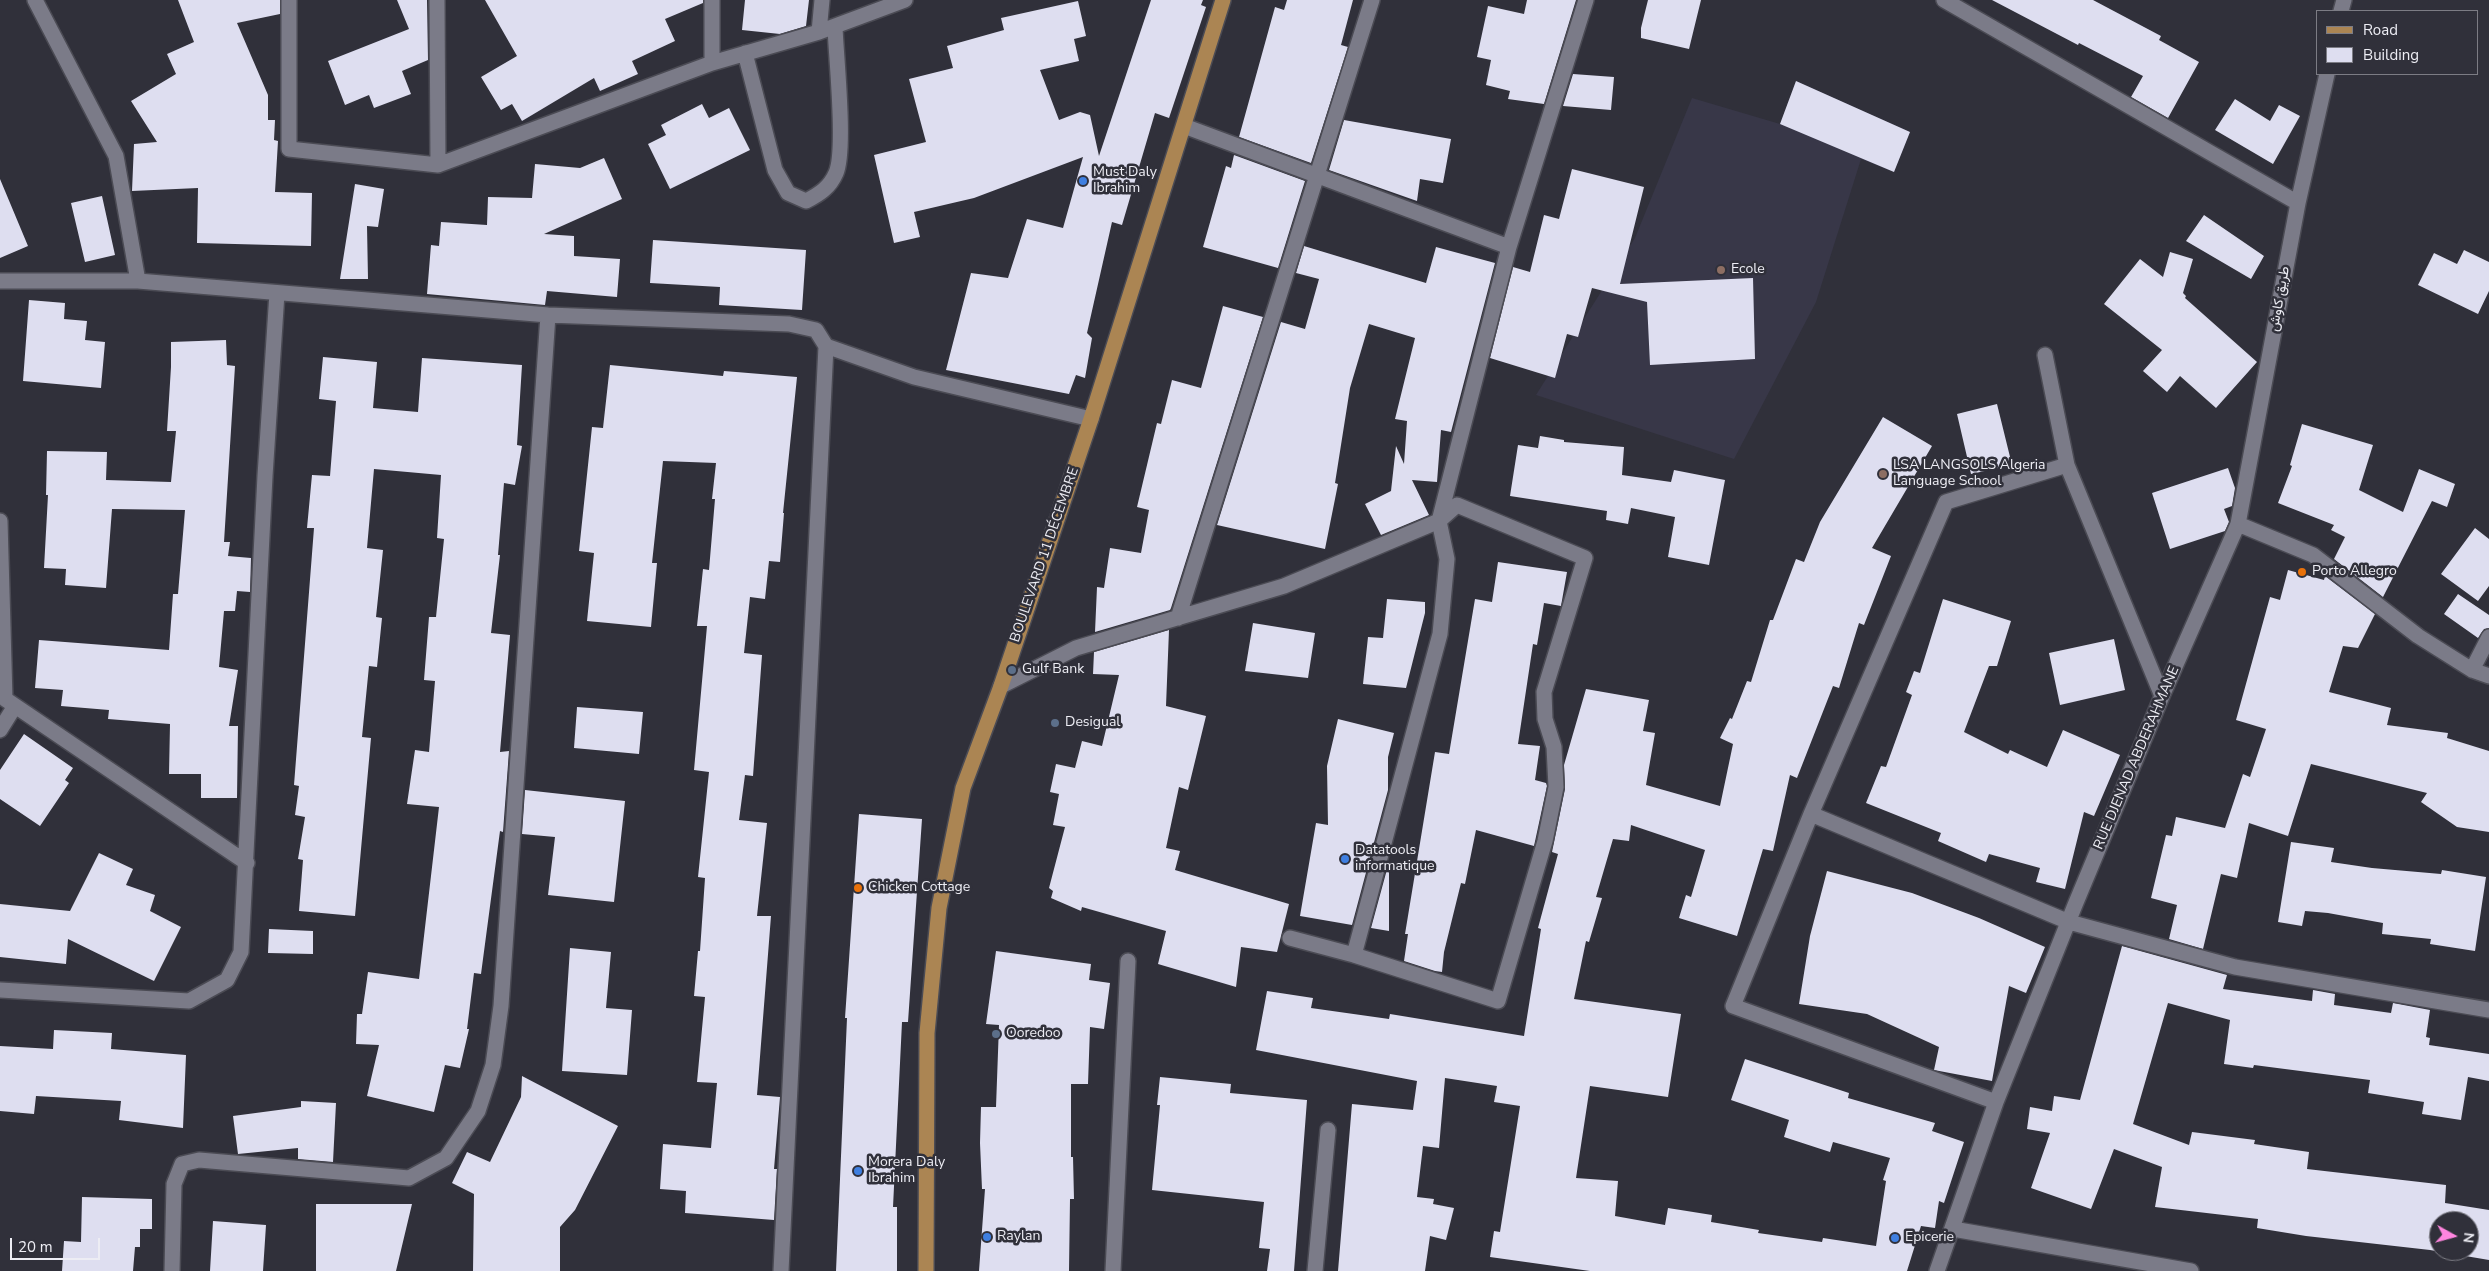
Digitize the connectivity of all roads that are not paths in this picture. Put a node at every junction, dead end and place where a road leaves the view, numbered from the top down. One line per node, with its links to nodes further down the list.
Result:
1 (35, 0): 22 (street)
2 (289, 0): 17 (street)
3 (437, 0): 17 (street)
4 (712, 0): 14 (street)
5 (822, 0): 12 (street)
6 (906, 0): 11 (street)
7 (1223, 0): 16 (main road, BOULEVARD 11 DÉCEMBRE)
8 (1372, 0): 18 (street)
9 (1586, 0): 20 (street)
10 (1944, 0): 19 (street)
11 (835, 26): 12 (street); 13 (street)
12 (819, 32): 13 (street)
13 (745, 53): 14 (street)
14 (712, 63): 17 (street)
15 (2327, 75): 19 (street, طريق كاوش)
16 (1184, 126): 18 (street); 27 (main road, BOULEVARD 11 DÉCEMBRE)
17 (438, 165)
18 (1317, 177): 20 (street); 32 (street)
19 (2298, 203): 31 (street, طريق كاوش)
20 (1508, 247): 30 (street)
21 (0, 281): 22 (street)
22 (138, 281): 23 (street)
23 (277, 293): 24 (street); 41 (street)
24 (548, 315): 25 (street); 51 (street)
25 (826, 346): 27 (street); 52 (street)
26 (2045, 355): 28 (street)
27 (1091, 419): 36 (main road, BOULEVARD 11 DÉCEMBRE)
28 (2067, 465): 37 (street); 40 (street)
29 (0, 521): 38 (street)
30 (1439, 521): 32 (street); 44 (street); 44 (street)
31 (2238, 524): 34 (street); 37 (street, RUE DJENAD ABDERAHMANE)
32 (1178, 618): 36 (street)
33 (2489, 637): 34 (street)
34 (2472, 670): 35 (street)
35 (2489, 676)
36 (1001, 686): 53 (main road, BOULEVARD 11 DÉCEMBRE)
37 (2162, 696): 42 (street, RUE DJENAD ABDERAHMANE)
38 (15, 706): 39 (street); 41 (street)
39 (0, 730)
40 (1811, 814): 42 (street); 48 (street)
41 (247, 863): 46 (street)
42 (2069, 922): 47 (street); 48 (street, RUE DJENAD ABDERAHMANE)
43 (1290, 938): 44 (street)
44 (1354, 954)
45 (1128, 962): 54 (street)
46 (0, 990)
47 (2489, 1010)
48 (1996, 1102): 50 (street, RUE DJENAD ABDERAHMANE)
49 (1328, 1130): 55 (street)
50 (1953, 1229): 56 (street, RUE DJENAD ABDERAHMANE); 57 (street)
51 (172, 1271)
52 (781, 1271)
53 (926, 1271)
54 (1113, 1271)
55 (1315, 1271)
56 (1937, 1271)
57 (2191, 1271)

